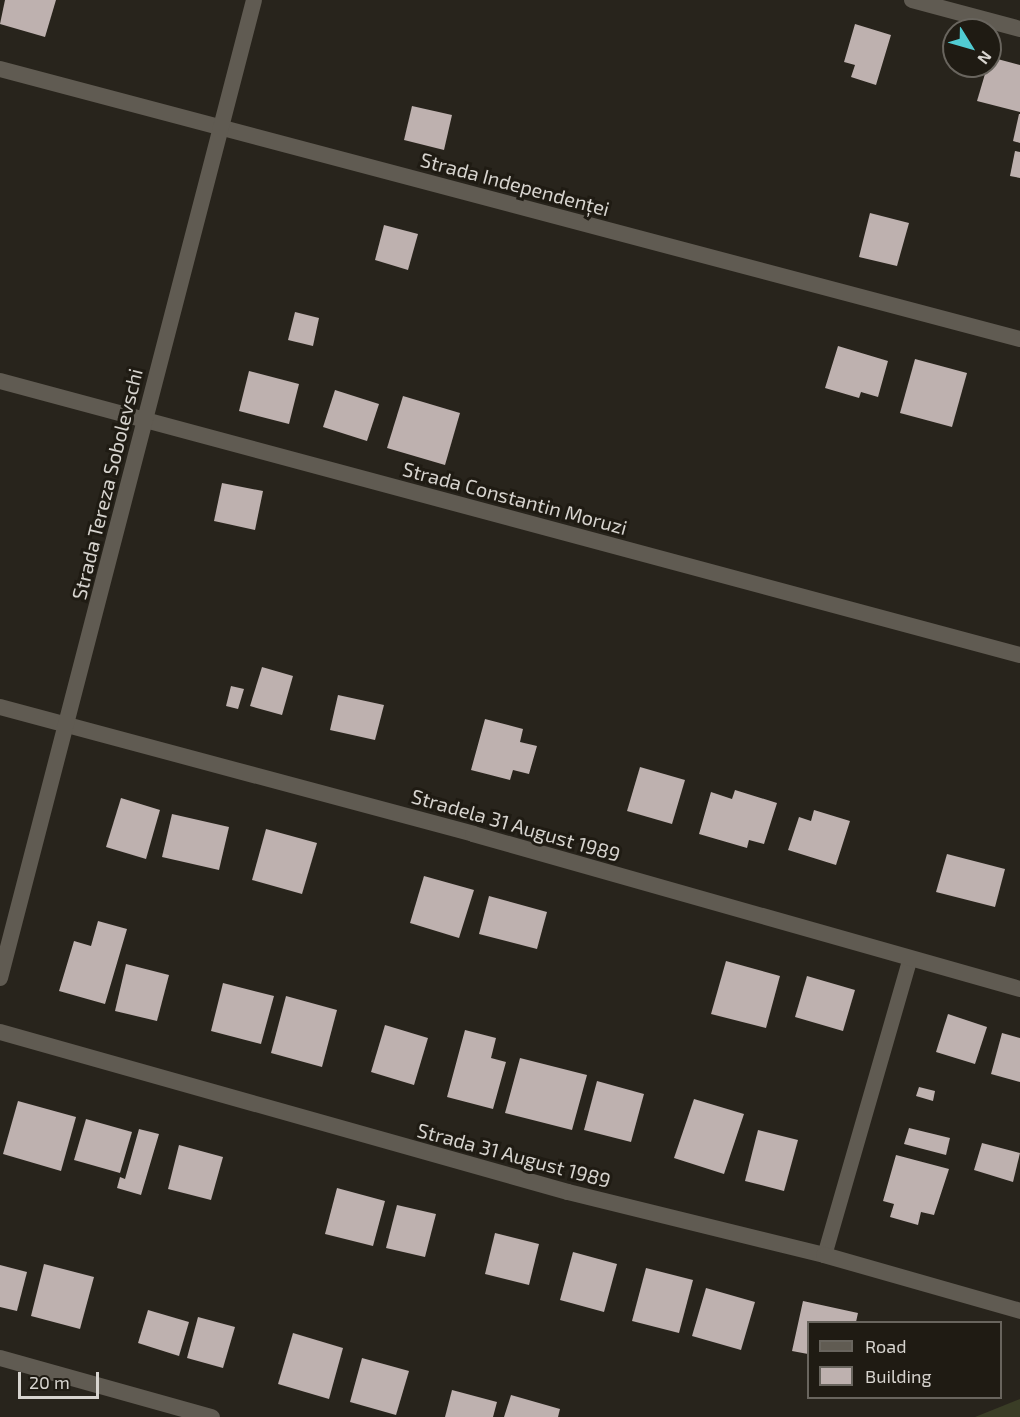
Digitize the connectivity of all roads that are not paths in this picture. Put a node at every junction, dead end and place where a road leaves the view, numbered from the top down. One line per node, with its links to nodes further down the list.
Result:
1 (254, 0): 5 (street, Strada Tereza Sobolevschi)
2 (912, 0): 3 (street)
3 (1020, 29)
4 (0, 69): 5 (street, Strada Independenței)
5 (220, 128): 6 (street, Strada Independenței); 8 (street, Strada Tereza Sobolevschi)
6 (1020, 339)
7 (0, 381): 8 (street, Strada Constantin Moruzi)
8 (145, 420): 9 (street, Strada Constantin Moruzi); 11 (street, Strada Tereza Sobolevschi)
9 (1020, 655)
10 (0, 707): 11 (street, Stradela 31 August 1989)
11 (67, 726): 12 (street, Stradela 31 August 1989); 13 (street, Strada Tereza Sobolevschi)
12 (910, 958): 14 (street, Stradela 31 August 1989); 16 (lane)
13 (0, 978)
14 (1020, 989)
15 (0, 1032): 16 (street, Strada 31 August 1989)
16 (824, 1255): 17 (street, Strada 31 August 1989)
17 (1020, 1311)
18 (0, 1358): 19 (street)
19 (212, 1417)

